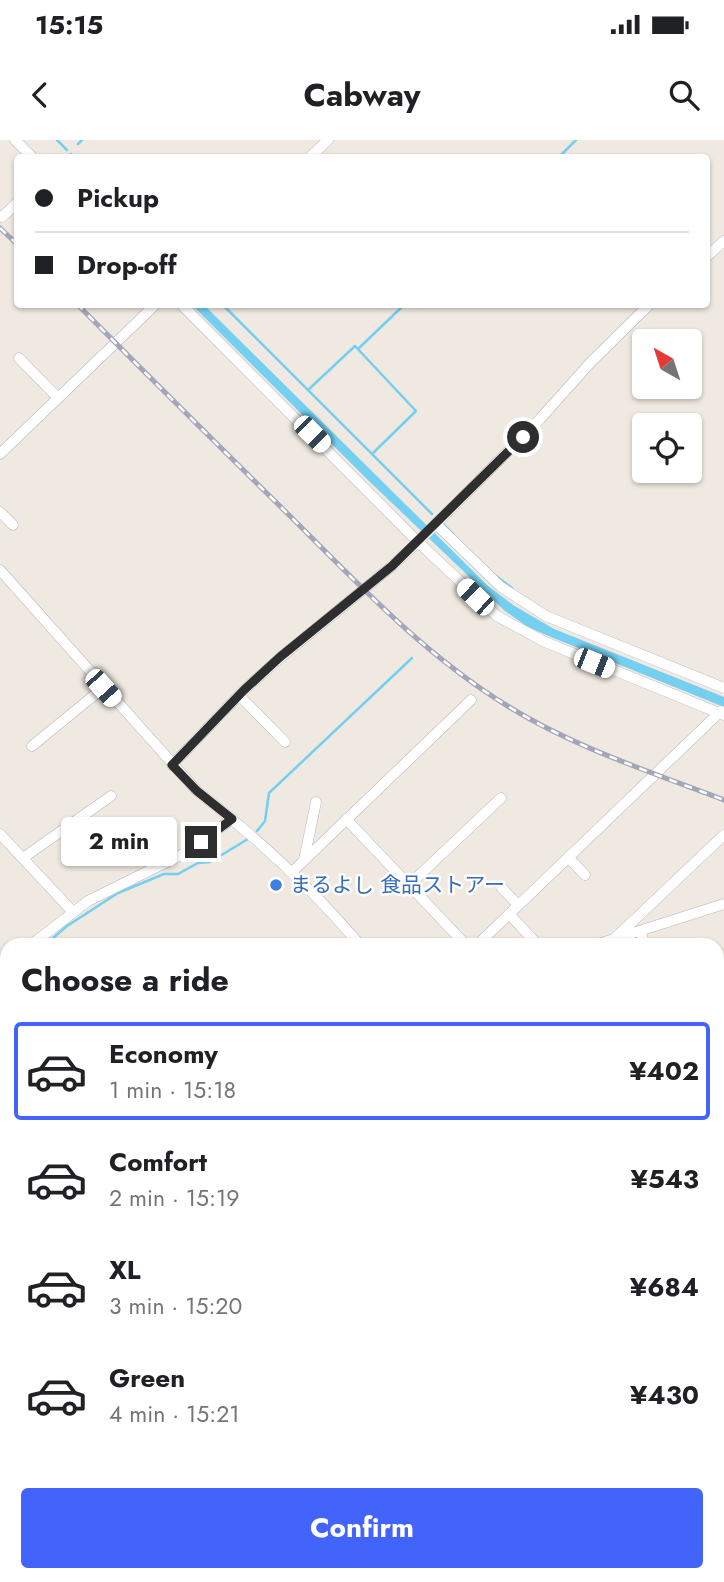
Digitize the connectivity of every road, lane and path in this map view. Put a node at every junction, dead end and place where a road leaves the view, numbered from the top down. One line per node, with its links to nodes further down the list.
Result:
1 (15, 140): 3 (street)
2 (328, 140): 4 (street)
3 (29, 154)
4 (313, 154)
5 (724, 241): 6 (street)
6 (710, 253)
7 (152, 308): 11 (street)
8 (185, 308): 16 (street)
9 (646, 308): 14 (street)
10 (19, 358): 11 (street)
11 (58, 398): 12 (street)
12 (0, 454)
13 (0, 512): 15 (street)
14 (435, 524): 16 (street); 19 (street)
15 (13, 525)
16 (419, 540): 20 (street); 22 (street)
17 (0, 570): 18 (street)
18 (103, 688): 24 (street); 25 (street)
19 (724, 688)
20 (239, 695): 23 (street); 25 (street)
21 (471, 700): 30 (street)
22 (722, 712): 33 (street)
23 (285, 742)
24 (32, 746)
25 (172, 765): 29 (street)
26 (111, 796): 34 (street)
27 (501, 798): 38 (street)
28 (316, 802): 35 (street)
29 (232, 819): 36 (street); 42 (street)
30 (346, 819): 35 (street); 38 (street)
31 (0, 834): 34 (street)
32 (724, 835): 50 (street)
33 (568, 857): 37 (street); 41 (street)
34 (23, 858): 42 (street)
35 (303, 861): 36 (street)
36 (292, 872): 46 (street)
37 (585, 875)
38 (409, 885): 47 (street)
39 (501, 887): 41 (street)
40 (724, 904): 44 (street)
41 (518, 905): 43 (street)
42 (73, 912): 45 (street)
43 (509, 914): 48 (street); 49 (street)
44 (639, 931): 51 (street); 52 (street)
45 (40, 938)
46 (353, 938)
47 (459, 938)
48 (484, 938)
49 (531, 938)
50 (615, 938)
51 (617, 938)
52 (642, 938)

